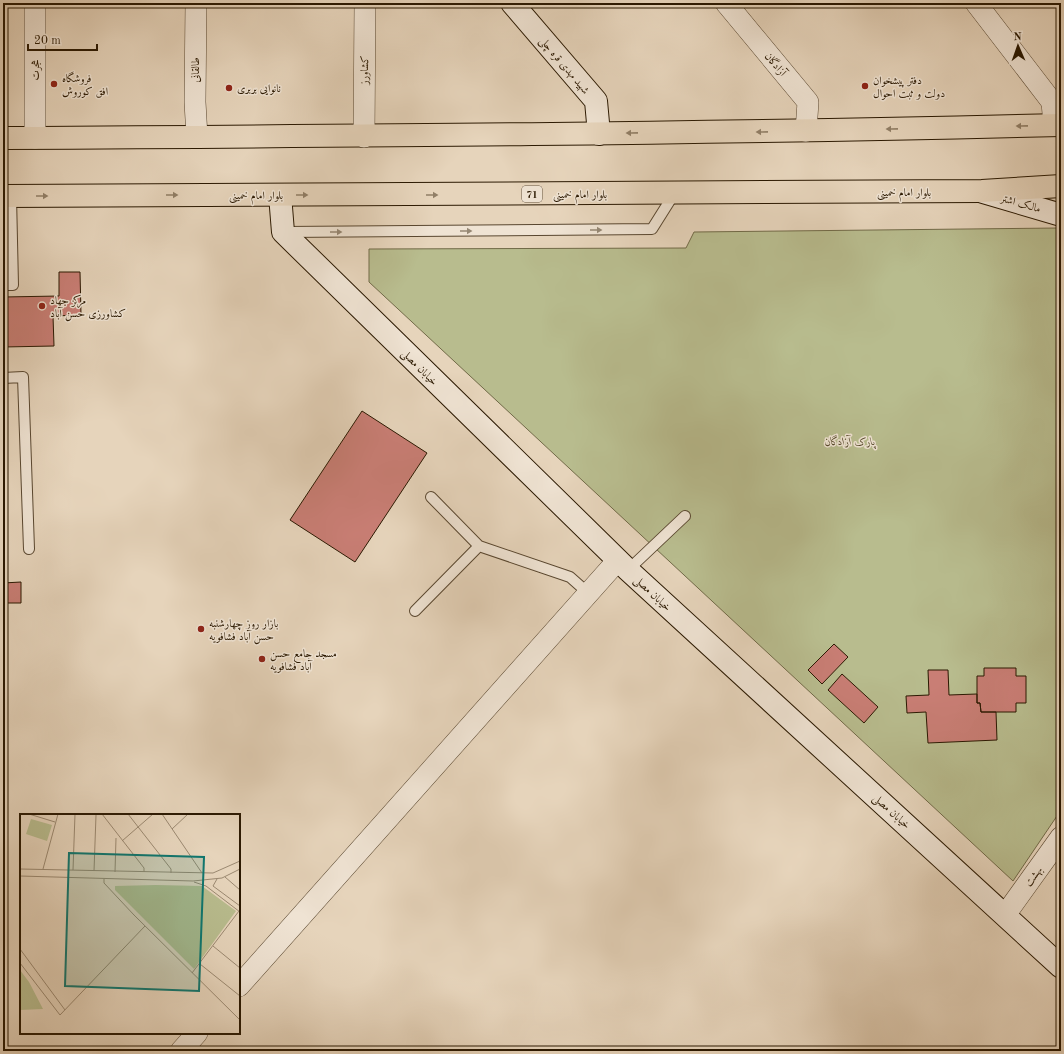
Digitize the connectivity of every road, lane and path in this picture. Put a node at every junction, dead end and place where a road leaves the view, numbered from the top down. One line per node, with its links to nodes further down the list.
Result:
1 (35, 3): 13 (street, هجرت)
2 (196, 3): 11 (street, طالقانی)
3 (365, 3): 10 (street, کشاورز)
4 (512, 3): 9 (main road, شهید مهدی قره چلی)
5 (726, 3): 8 (street, آزادگان)
6 (976, 3): 7 (street)
7 (1058, 125): 8 (highway, one-way to 8)
8 (806, 132): 9 (highway, one-way to 9)
9 (599, 134): 10 (highway)
10 (364, 136): 11 (highway)
11 (197, 137): 13 (highway)
12 (3, 138): 13 (highway)
13 (36, 138)
14 (1061, 186): 15 (highway, بلوار امام خمینی / 71)
15 (982, 191): 16 (highway, بلوار امام خمینی / 71); 19 (main road, مالک اشتر)
16 (674, 194): 17 (highway, بلوار امام خمینی / 71, one-way to 16); 20 (lane, one-way to 16)
17 (280, 195): 18 (highway, بلوار امام خمینی / 71, one-way to 17); 20 (main road)
18 (7, 196): 21 (lane)
19 (1061, 215)
20 (283, 232): 27 (main road, خیابان مصلی)
21 (3, 285)
22 (3, 378): 26 (lane)
23 (431, 498): 25 (lane)
24 (685, 516): 27 (lane)
25 (479, 546): 28 (lane); 29 (lane)
26 (29, 548)
27 (623, 565): 28 (street); 31 (main road, خیابان مصلی)
28 (588, 593): 33 (street)
29 (415, 611)
30 (1060, 840): 31 (street, بهشت)
31 (1005, 915): 32 (main road, خیابان مصلی)
32 (1061, 967)
33 (240, 985)
34 (196, 1034): 35 (street)
35 (181, 1051)

